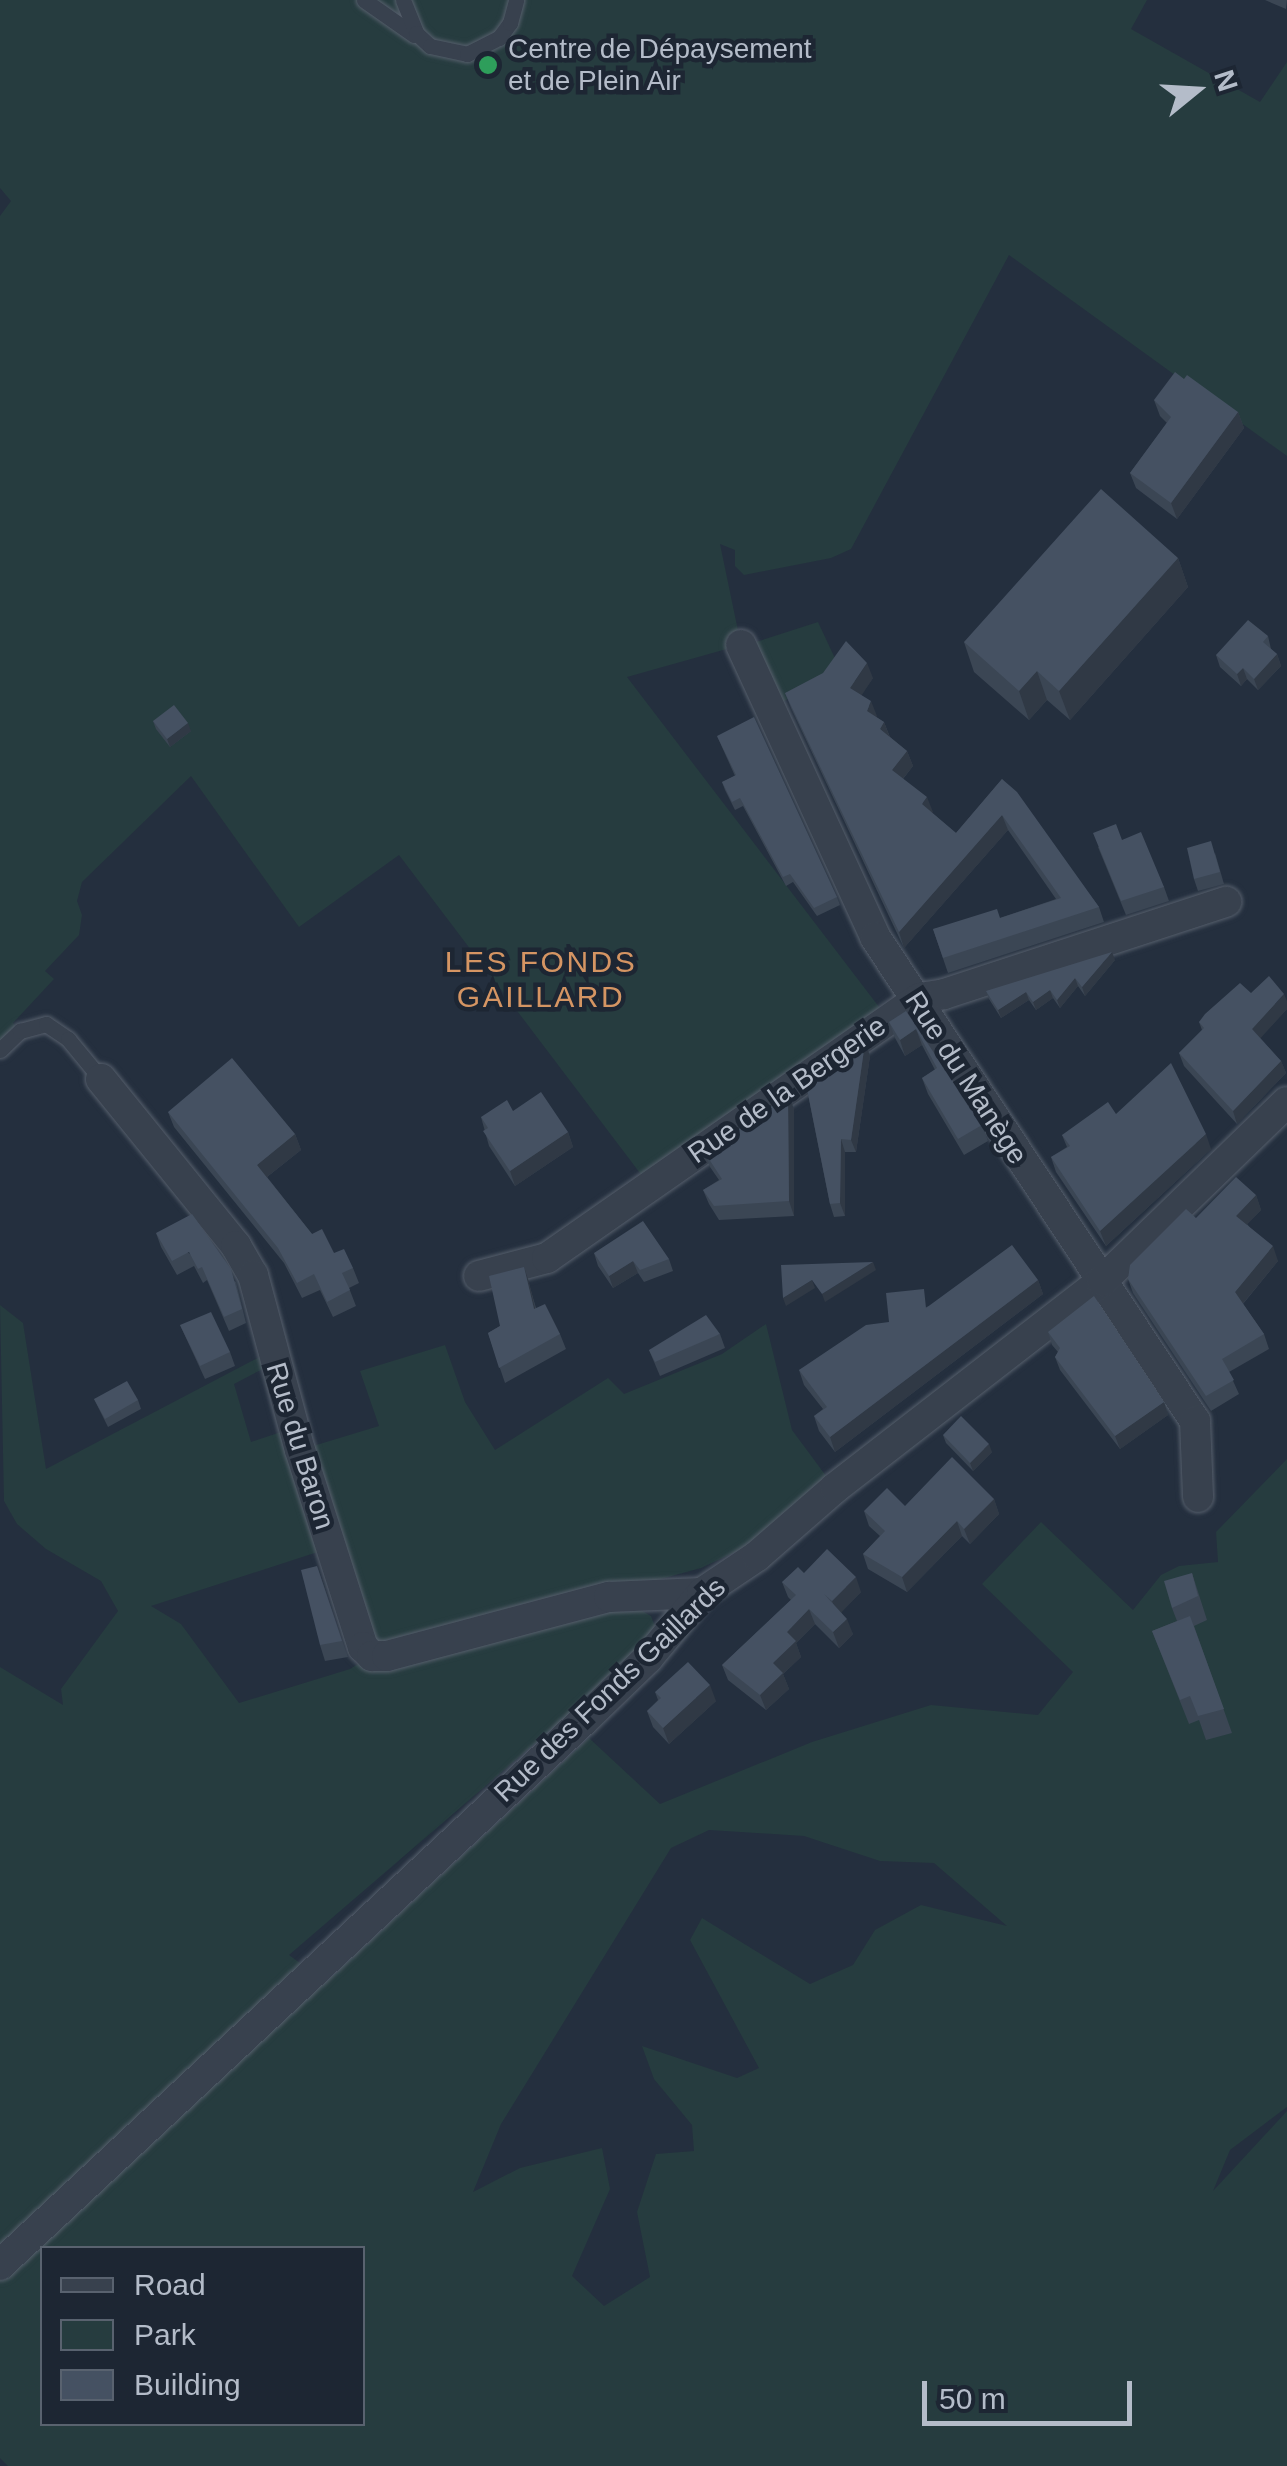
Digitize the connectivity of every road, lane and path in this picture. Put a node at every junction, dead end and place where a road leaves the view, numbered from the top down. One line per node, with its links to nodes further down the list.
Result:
1 (364, 0): 4 (lane)
2 (403, 0): 4 (lane)
3 (516, 0): 4 (lane)
4 (430, 46)
5 (741, 645): 7 (street, Rue du Manège)
6 (1226, 902): 7 (street, Rue de la Bergerie)
7 (920, 998): 11 (street, Rue de la Bergerie); 12 (street, Rue du Manège)
8 (0, 1050): 9 (lane, Rue du Baron)
9 (101, 1079): 14 (street, Rue du Baron)
10 (1287, 1102): 12 (street, Rue des Fonds Gaillards)
11 (478, 1276)
12 (1102, 1280): 13 (street, Rue du Manège); 14 (street, Rue des Fonds Gaillards)
13 (1198, 1496)
14 (702, 1593): 15 (street, Rue des Fonds Gaillards)
15 (0, 2265)

